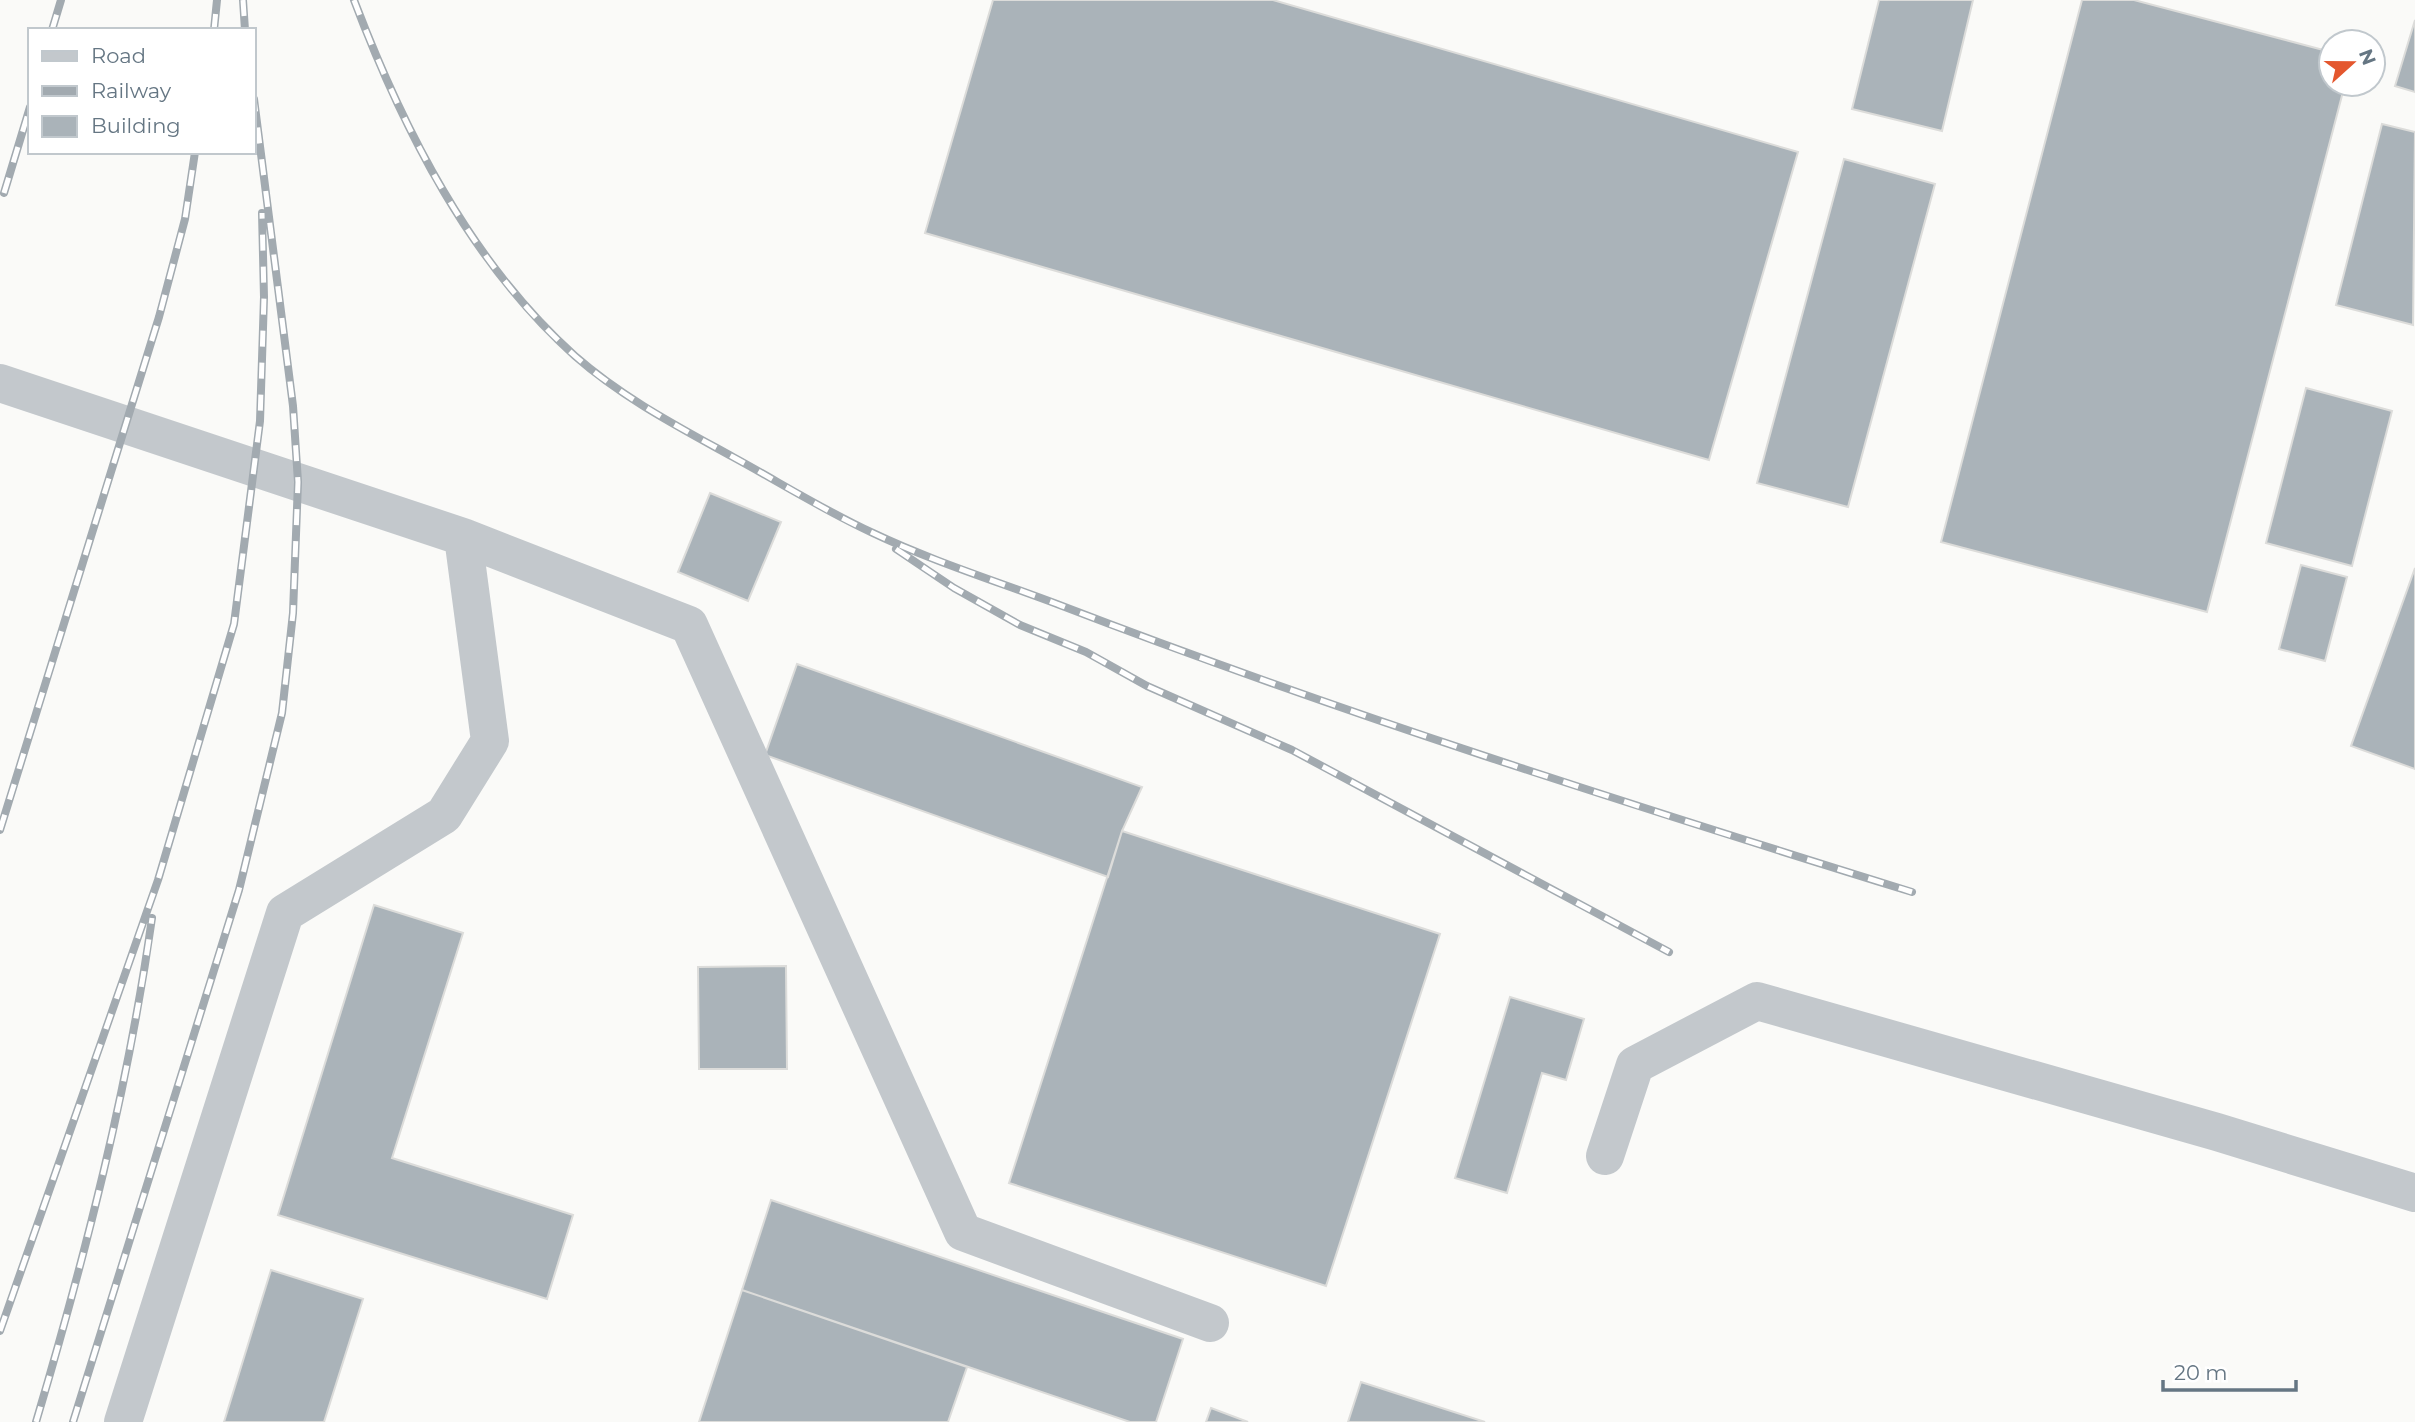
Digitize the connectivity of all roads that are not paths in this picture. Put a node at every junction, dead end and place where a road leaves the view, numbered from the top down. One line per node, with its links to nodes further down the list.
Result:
1 (0, 383): 2 (lane)
2 (463, 537): 5 (lane); 6 (lane)
3 (1605, 1156): 4 (lane)
4 (2415, 1193)
5 (1210, 1323)
6 (123, 1422)

